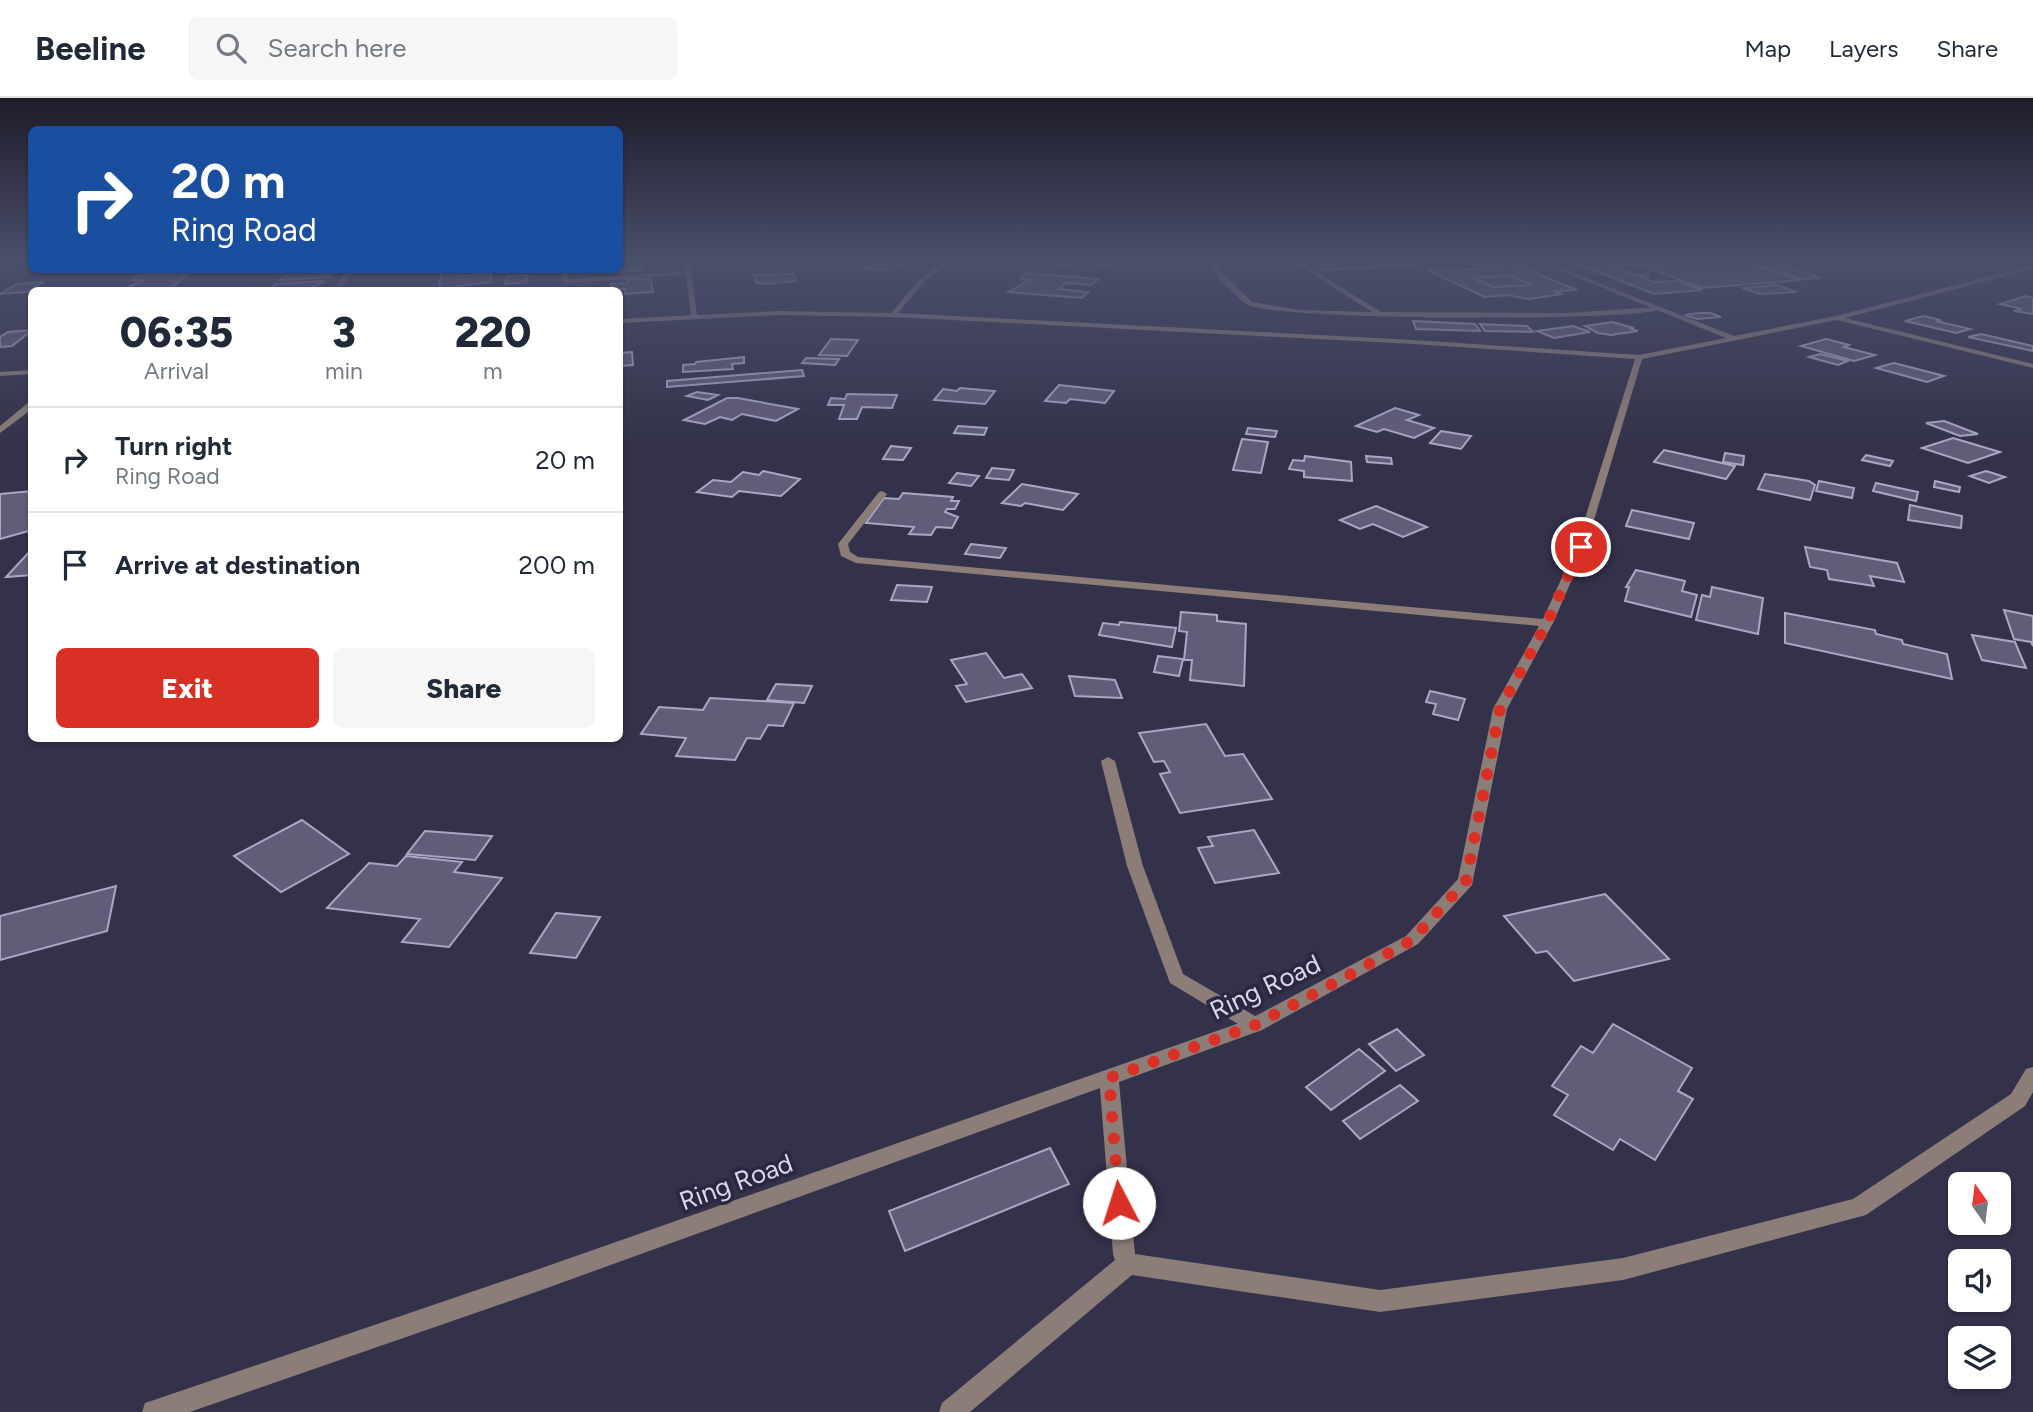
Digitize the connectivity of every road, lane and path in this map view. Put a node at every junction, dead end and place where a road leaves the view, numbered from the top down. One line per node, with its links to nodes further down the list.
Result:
1 (1016, 321): 6 (street)
2 (1691, 321): 5 (street)
3 (1819, 321): 5 (street)
4 (1850, 321): 7 (street)
5 (1734, 338): 6 (street)
6 (1639, 357): 13 (street, Ring Road)
7 (2033, 366)
8 (28, 372): 9 (street)
9 (0, 374)
10 (28, 407): 11 (street)
11 (0, 430)
12 (882, 494): 13 (street)
13 (1547, 623): 15 (street, Ring Road)
14 (1108, 761): 15 (street)
15 (1255, 1025): 17 (street, Ring Road)
16 (2033, 1075): 18 (street)
17 (1109, 1078): 18 (street); 19 (street, Ring Road)
18 (1128, 1264): 20 (street)
19 (154, 1412)
20 (951, 1412)

